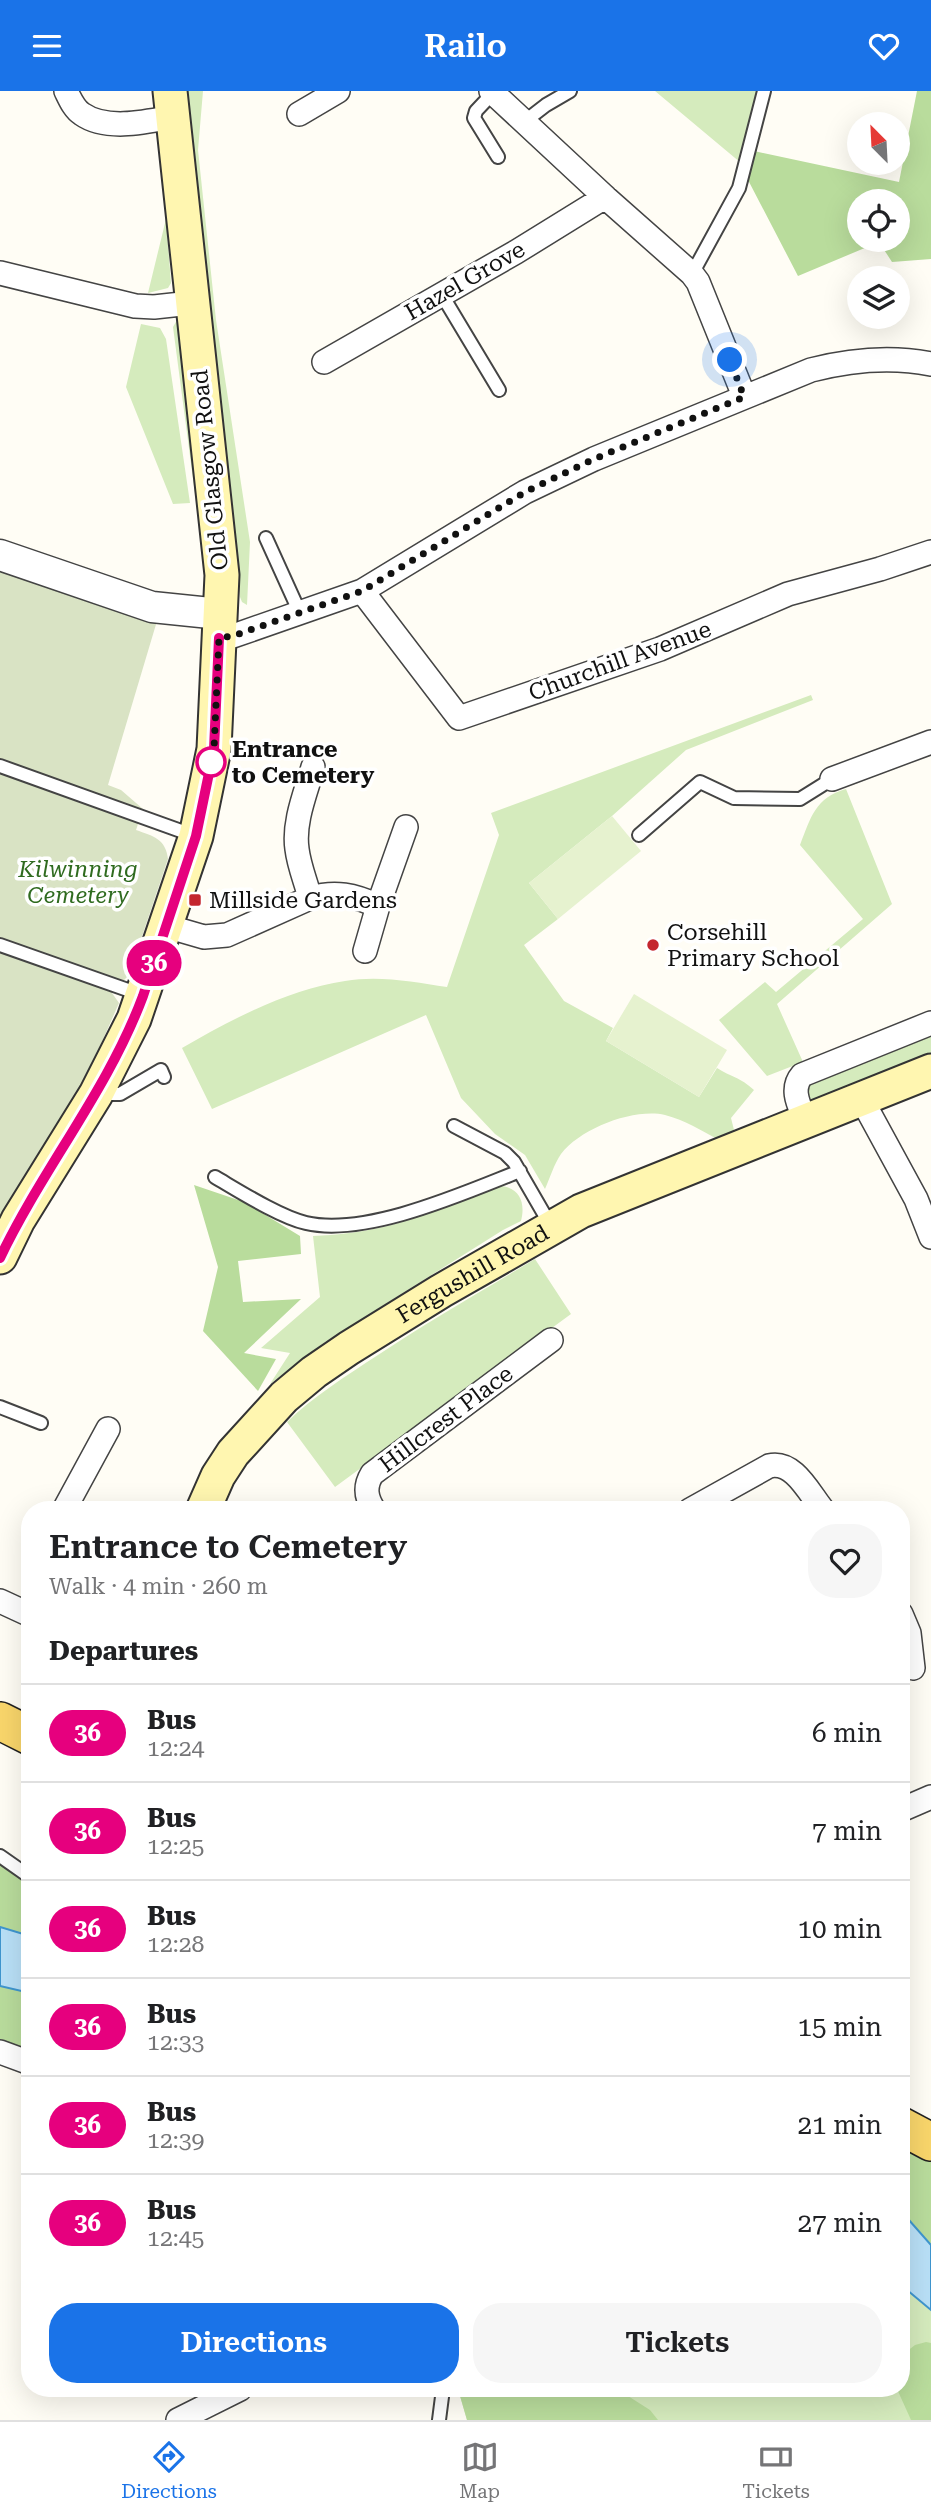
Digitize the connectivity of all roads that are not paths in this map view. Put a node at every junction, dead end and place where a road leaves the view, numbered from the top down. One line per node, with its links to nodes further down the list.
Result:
1 (66, 91): 6 (street)
2 (338, 91): 7 (street)
3 (570, 91): 8 (lane)
4 (764, 91): 12 (lane)
5 (492, 92): 8 (street); 9 (lane)
6 (171, 104): 14 (main road, Old Glasgow Road)
7 (299, 114)
8 (524, 121): 10 (street)
9 (498, 157)
10 (605, 197): 12 (street); 13 (street, Hazel Grove)
11 (0, 273): 14 (street)
12 (692, 274): 18 (street)
13 (442, 295): 15 (street, Hazel Grove); 17 (lane)
14 (191, 303): 24 (main road, Old Glasgow Road)
15 (324, 362)
16 (931, 364): 18 (street)
17 (499, 390)
18 (744, 397): 22 (street)
19 (266, 538): 23 (lane)
20 (931, 551): 22 (street, Churchill Avenue)
21 (0, 555): 24 (street)
22 (362, 591): 23 (street)
23 (300, 613): 24 (street)
24 (220, 626): 31 (main road, Old Glasgow Road)
25 (931, 742): 28 (street)
26 (0, 766): 31 (lane)
27 (313, 767): 32 (street)
28 (832, 779): 30 (lane)
29 (406, 827): 33 (street)
30 (639, 835)
31 (196, 836): 34 (main road, Old Glasgow Road)
32 (310, 898): 33 (street); 34 (street)
33 (377, 906): 36 (street)
34 (166, 926): 37 (main road, Old Glasgow Road)
35 (0, 945): 37 (lane)
36 (365, 951)
37 (143, 996): 41 (main road, Old Glasgow Road)
38 (931, 1023): 43 (street)
39 (931, 1071): 42 (main road, Fergushill Road)
40 (164, 1077): 41 (lane)
41 (96, 1094): 49 (main road, Old Glasgow Road)
42 (861, 1098): 43 (main road, Fergushill Road); 48 (street)
43 (805, 1120): 47 (main road, Fergushill Road)
44 (454, 1126): 45 (lane)
45 (520, 1171): 46 (lane); 47 (lane)
46 (215, 1177)
47 (551, 1227): 55 (main road, Fergushill Road)
48 (931, 1237)
49 (0, 1258)
50 (551, 1340): 56 (street, Hillcrest Place)
51 (0, 1407): 52 (lane)
52 (40, 1423)
53 (108, 1429): 54 (street)
54 (69, 1501)
55 (207, 1501)
56 (370, 1501)
57 (706, 1501): 58 (street)
58 (815, 1501)
59 (0, 1601): 60 (street)
60 (21, 1611)
61 (910, 1639): 62 (street)
62 (915, 1668)
63 (0, 1721): 64 (main road)
64 (21, 1732)
65 (931, 1797): 66 (street)
66 (910, 1806)
67 (0, 1856): 68 (lane)
68 (21, 1871)
69 (0, 2052): 70 (street)
70 (21, 2060)
71 (910, 2131): 72 (main road)
72 (931, 2142)
73 (224, 2397): 75 (street)
74 (442, 2397): 76 (lane)
75 (178, 2420)
76 (439, 2420)

